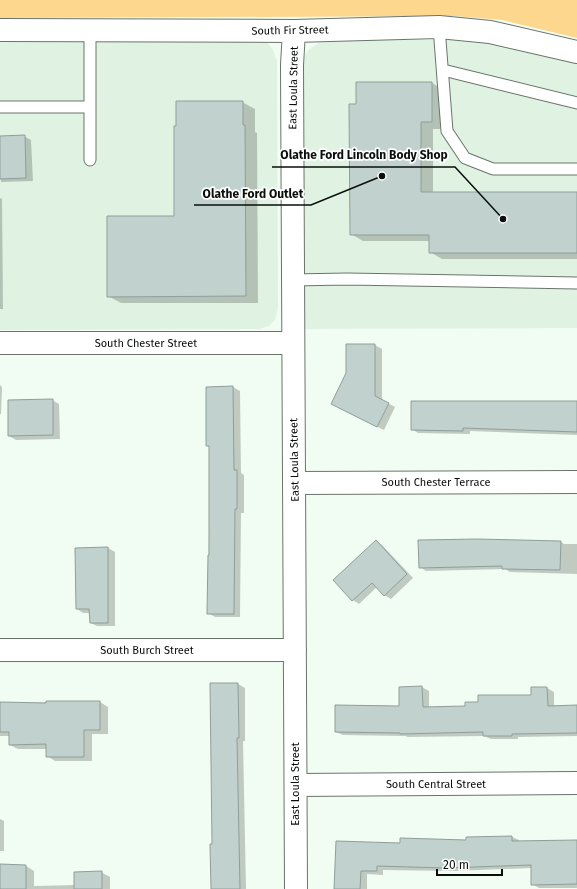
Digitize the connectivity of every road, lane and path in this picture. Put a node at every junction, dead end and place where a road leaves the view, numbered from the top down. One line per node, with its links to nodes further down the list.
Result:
1 (440, 27): 4 (street, South Fir Street); 5 (street, South Fir Street); 6 (lane)
2 (0, 30): 3 (street, South Fir Street)
3 (90, 30): 4 (street, South Fir Street); 9 (lane)
4 (294, 31): 12 (street, East Loula Street)
5 (577, 52)
6 (443, 70): 7 (lane); 11 (lane)
7 (577, 103)
8 (0, 106): 9 (lane)
9 (90, 106): 10 (lane)
10 (90, 160)
11 (577, 169)
12 (292, 280): 13 (lane); 15 (street, East Loula Street)
13 (577, 283)
14 (0, 343): 15 (street, South Chester Street)
15 (292, 343): 17 (street, East Loula Street)
16 (577, 482): 17 (street, South Chester Terrace)
17 (294, 483): 19 (street, East Loula Street)
18 (0, 650): 19 (street, South Burch Street)
19 (295, 650): 21 (street, East Loula Street)
20 (577, 784): 21 (street, South Central Street)
21 (296, 785): 22 (street, East Loula Street)
22 (296, 889)

